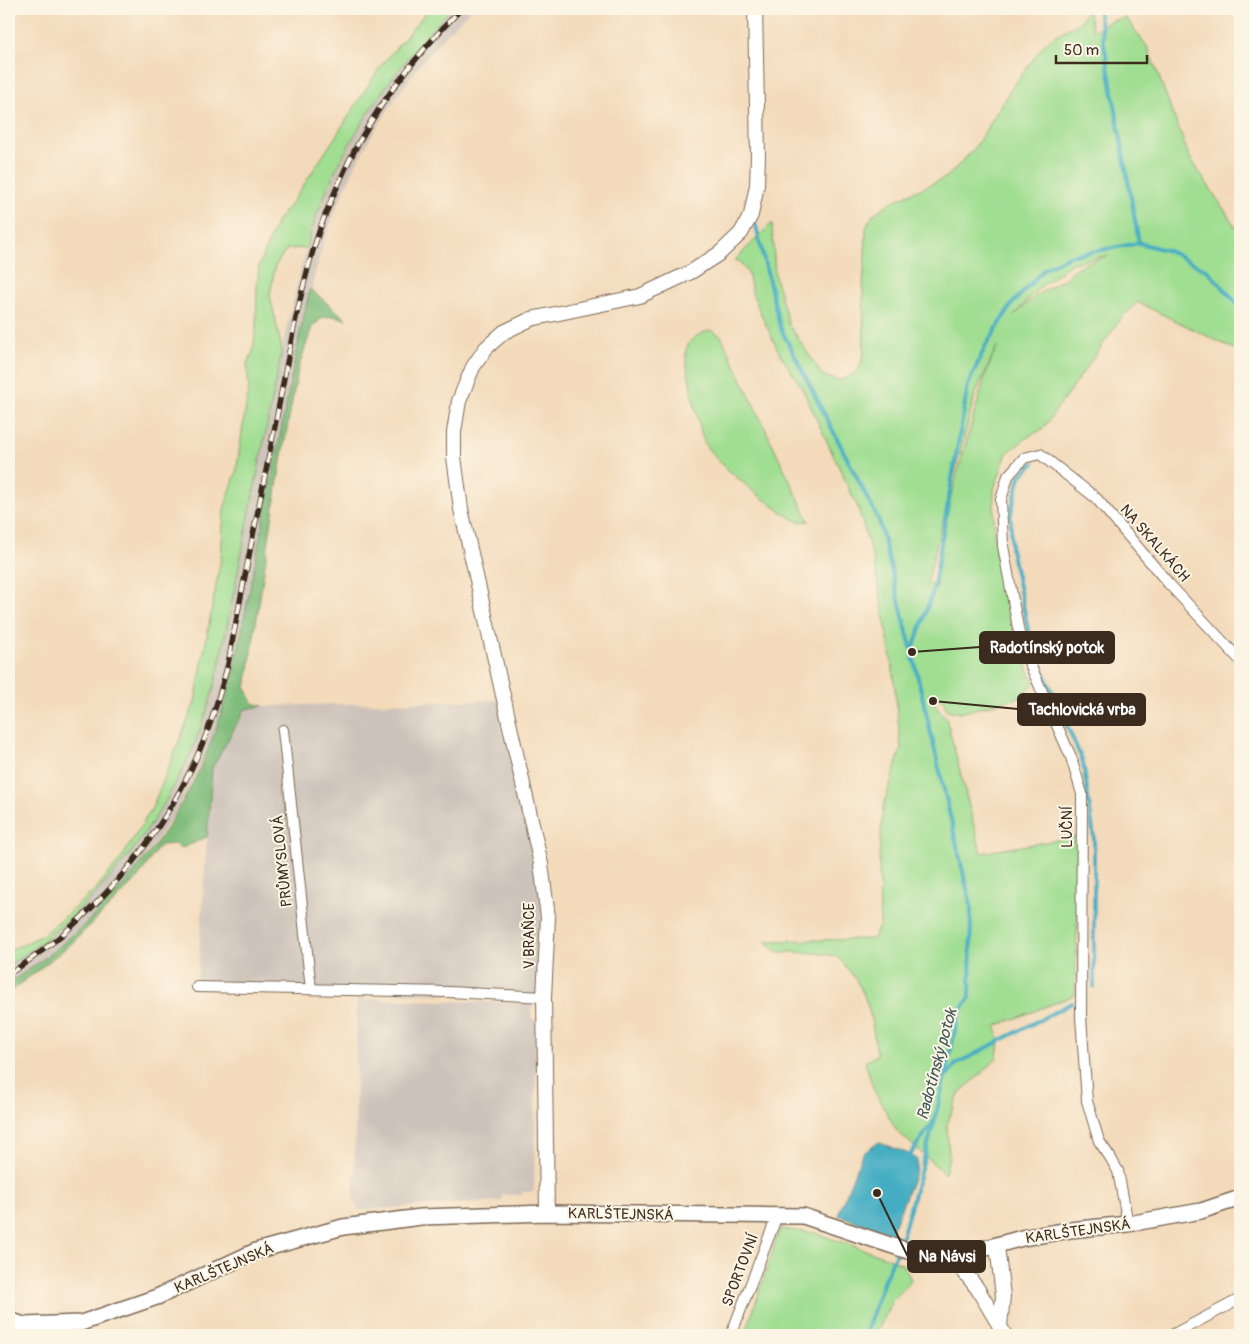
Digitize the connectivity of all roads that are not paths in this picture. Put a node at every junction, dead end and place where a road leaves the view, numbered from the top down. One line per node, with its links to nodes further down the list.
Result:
1 (755, 9): 7 (street, V BRAŇCE)
2 (1040, 454): 3 (street, NA SKALKÁCH); 11 (street, LUČNÍ)
3 (1240, 660)
4 (283, 730): 6 (street, PRŮMYSLOVÁ)
5 (197, 987): 6 (street)
6 (311, 989): 7 (street)
7 (544, 997): 9 (street, V BRAŇCE)
8 (1240, 1199): 11 (main road, KARLŠTEJNSKÁ)
9 (547, 1213): 10 (main road, KARLŠTEJNSKÁ); 15 (main road, KARLŠTEJNSKÁ)
10 (777, 1216): 13 (main road, KARLŠTEJNSKÁ); 17 (street, SPORTOVNÍ)
11 (1128, 1224): 12 (main road, KARLŠTEJNSKÁ)
12 (997, 1246): 13 (main road, KARLŠTEJNSKÁ); 16 (street)
13 (951, 1255): 16 (street)
14 (1240, 1299): 18 (street)
15 (9, 1320)
16 (1003, 1331)
17 (732, 1335)
18 (1172, 1335)

